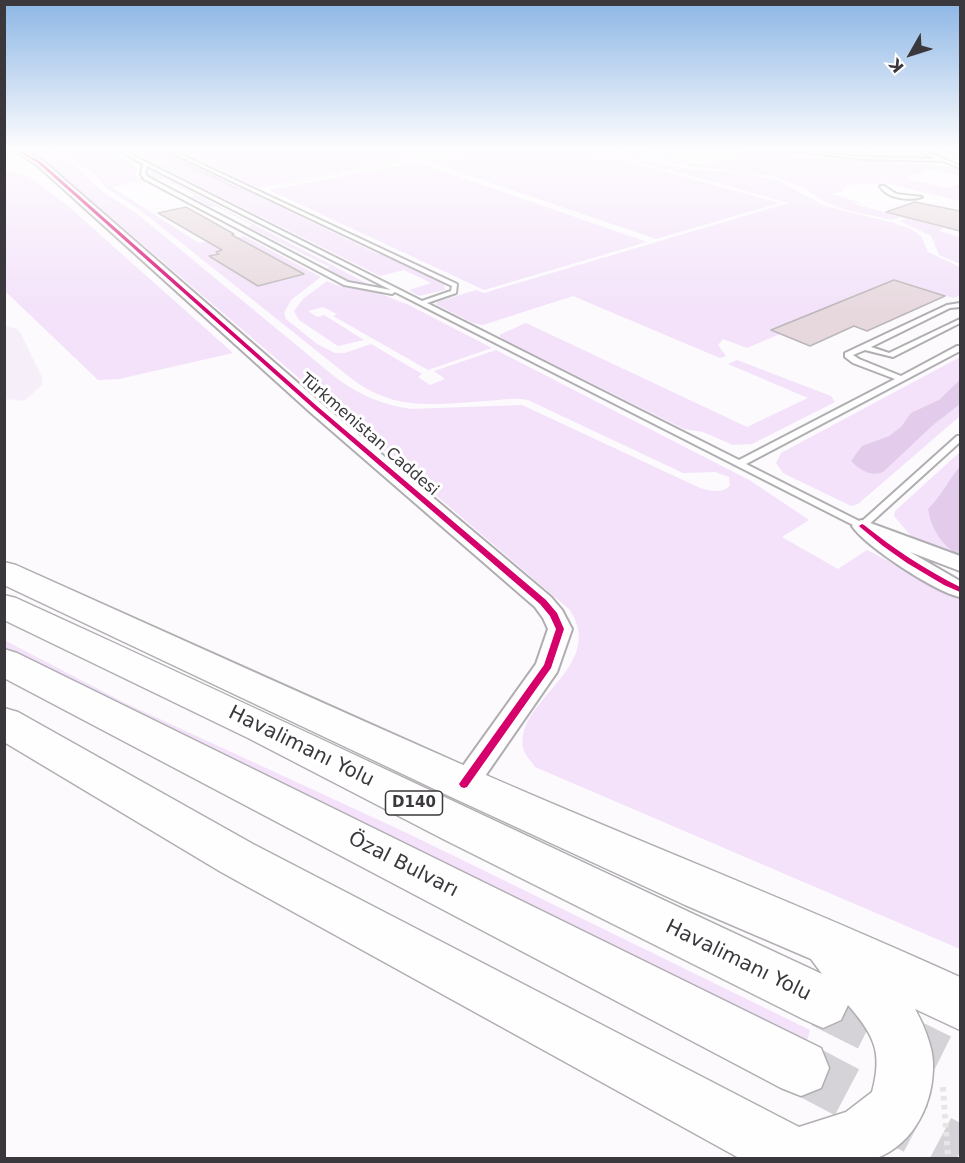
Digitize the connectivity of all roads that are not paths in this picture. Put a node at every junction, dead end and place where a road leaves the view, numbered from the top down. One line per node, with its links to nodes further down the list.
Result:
1 (84, 202): 22 (street, Türkmenistan Caddesi)
2 (192, 202): 5 (lane)
3 (223, 202): 5 (lane)
4 (280, 202): 6 (lane)
5 (404, 294): 6 (lane)
6 (421, 303): 14 (lane)
7 (960, 305): 8 (lane)
8 (940, 311): 9 (lane); 10 (lane)
9 (960, 320): 10 (lane)
10 (864, 347): 12 (lane)
11 (960, 348): 12 (lane)
12 (901, 379): 14 (lane)
13 (960, 438): 15 (lane)
14 (739, 464): 15 (lane)
15 (862, 526): 16 (street); 18 (street)
16 (960, 564)
17 (4, 572): 22 (highway)
18 (960, 591)
19 (4, 606): 24 (highway, Havalimanı Yolu / D140)
20 (4, 662): 26 (highway, Özal Bulvarı)
21 (4, 723): 27 (highway)
22 (464, 784): 23 (highway)
23 (824, 940): 25 (highway); 27 (highway)
24 (823, 1002)
25 (960, 1004)
26 (801, 1068)
27 (796, 1158)

